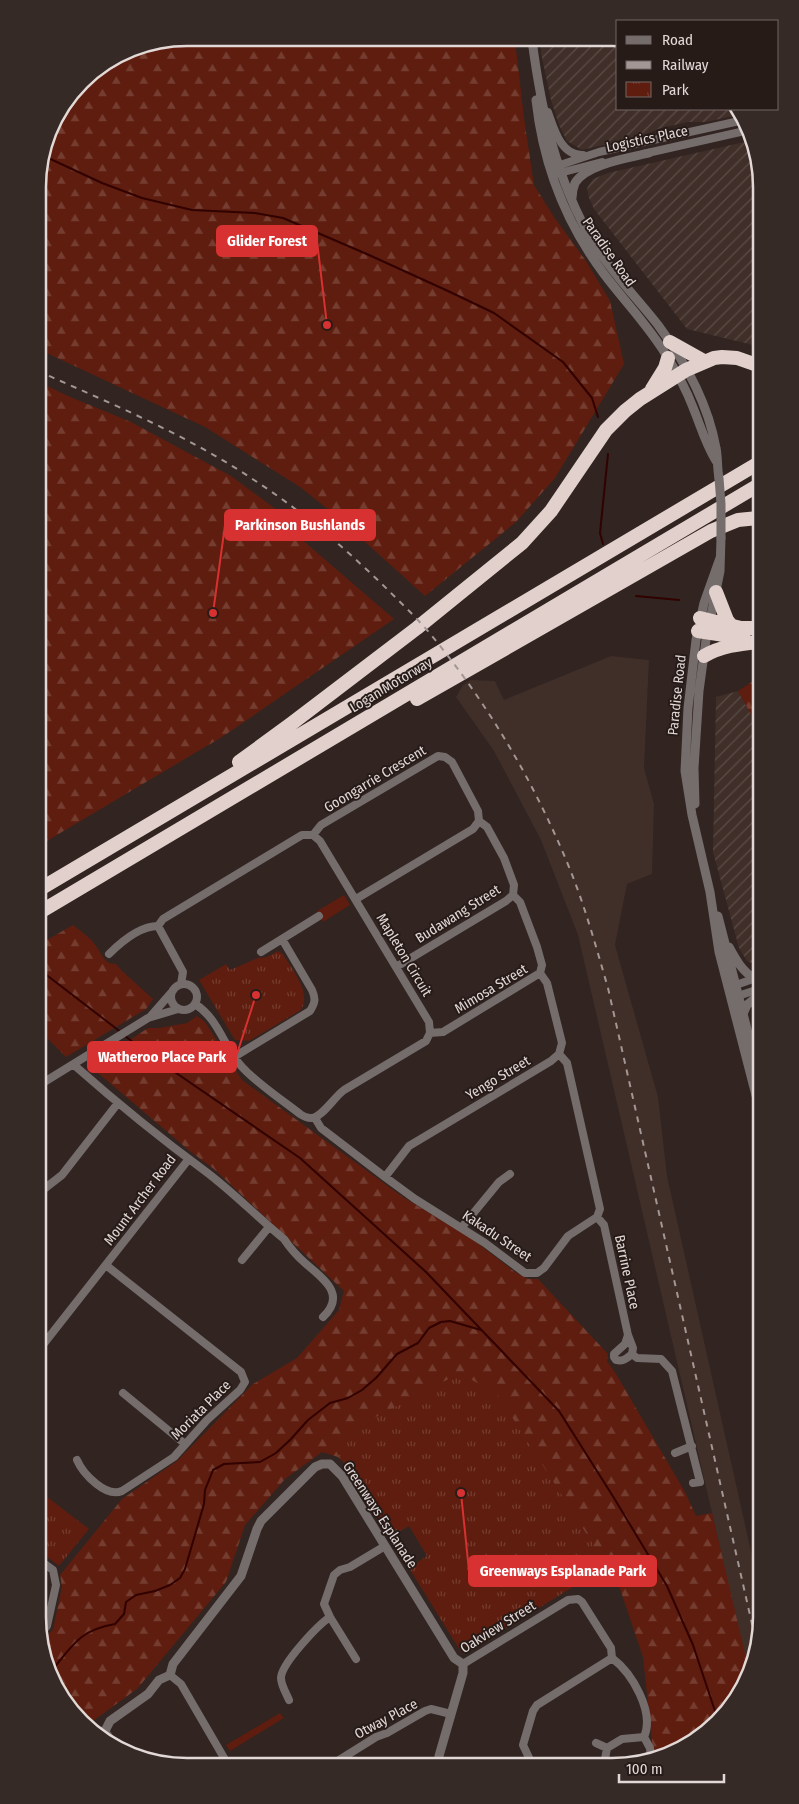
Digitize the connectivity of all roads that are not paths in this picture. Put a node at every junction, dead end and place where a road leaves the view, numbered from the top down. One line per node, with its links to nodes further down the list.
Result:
1 (532, 46): 9 (street, Paradise Road)
2 (533, 46): 3 (street, Paradise Road)
3 (539, 89): 7 (street); 8 (street, Paradise Road)
4 (736, 122): 7 (street, Logistics Place)
5 (741, 132): 6 (street, Logistics Place)
6 (649, 153): 8 (street, Logistics Place); 10 (street)
7 (588, 155): 8 (street, Logistics Place)
8 (560, 168): 9 (street, Logistics Place); 10 (street, Paradise Road)
9 (550, 172): 12 (street, Paradise Road)
10 (572, 199): 11 (street, Paradise Road)
11 (670, 342): 13 (highway); 15 (street, Paradise Road)
12 (668, 358): 15 (street, Paradise Road); 16 (highway)
13 (704, 361): 14 (highway); 15 (highway)
14 (753, 364)
15 (682, 373): 16 (highway); 20 (street, Paradise Road, bridge)
16 (650, 392): 27 (highway)
17 (753, 466): 27 (highway, Logan Motorway)
18 (753, 488): 28 (highway, Logan Motorway)
19 (753, 519): 28 (highway)
20 (720, 558): 21 (street, Paradise Road); 23 (street, Paradise Road)
21 (716, 592): 22 (highway); 23 (street, Paradise Road)
22 (731, 625): 23 (highway); 24 (highway)
23 (704, 626): 25 (highway); 26 (street, Paradise Road); 31 (street, Paradise Road)
24 (753, 628)
25 (751, 643): 26 (highway)
26 (704, 656): 31 (street, Paradise Road)
27 (214, 786): 32 (highway, Logan Motorway)
28 (244, 790): 36 (highway, Logan Motorway)
29 (479, 821): 30 (street, Goongarrie Crescent); 34 (street, Budawang Street); 35 (street)
30 (313, 835): 35 (street, Mapleton Circuit); 38 (street)
31 (696, 837): 33 (street, Paradise Road)
32 (47, 885)
33 (710, 892): 40 (street, Paradise Road); 48 (street, Paradise Road)
34 (512, 895): 43 (street, Budawang Street); 44 (street, Mimosa Street)
35 (356, 899): 43 (street, Mapleton Circuit)
36 (46, 908)
37 (319, 916): 39 (street)
38 (158, 926): 42 (street); 47 (street)
39 (282, 939): 41 (street); 60 (street)
40 (724, 939): 45 (street); 48 (street, Paradise Road)
41 (261, 952)
42 (109, 954)
43 (396, 967): 57 (street, Mapleton Circuit)
44 (540, 973): 57 (street, Mimosa Street); 59 (street)
45 (752, 976)
46 (752, 979): 48 (street)
47 (181, 984): 50 (street); 53 (street)
48 (732, 986): 51 (street, Paradise Road)
49 (752, 991): 51 (street)
50 (171, 993): 54 (street); 56 (street)
51 (734, 997): 55 (street, Paradise Road); 62 (street, Paradise Road)
52 (752, 1000): 55 (street)
53 (195, 1004): 54 (street); 60 (street)
54 (178, 1009): 56 (street)
55 (743, 1014): 58 (street, Paradise Road)
56 (148, 1018): 61 (street)
57 (430, 1033): 65 (street)
58 (752, 1050)
59 (559, 1054): 68 (street, Yengo Street); 70 (street)
60 (234, 1057): 65 (street)
61 (74, 1065): 63 (street); 64 (street, Mount Archer Road)
62 (752, 1075)
63 (46, 1081)
64 (118, 1103): 66 (street, Mount Archer Road); 69 (street)
65 (315, 1118): 68 (street, Kakadu Street)
66 (188, 1160): 71 (street); 74 (street, Mount Archer Road)
67 (510, 1174): 72 (street)
68 (385, 1177): 72 (street, Kakadu Street)
69 (46, 1187)
70 (597, 1218): 72 (street, Kakadu Street); 76 (street, Barrine Place)
71 (269, 1227): 73 (street); 75 (street)
72 (462, 1227)
73 (242, 1260)
74 (107, 1266): 77 (street, Mount Archer Road); 80 (street, Moriata Place)
75 (323, 1317)
76 (628, 1335): 78 (street, Barrine Place); 78 (street)
77 (46, 1341)
78 (632, 1354): 81 (street)
79 (123, 1393): 80 (street)
80 (184, 1444): 83 (street, Moriata Place)
81 (692, 1446): 82 (street); 84 (street)
82 (675, 1453)
83 (77, 1460)
84 (693, 1483)
85 (385, 1546): 87 (street); 91 (street, Greenways Esplanade); 92 (street, Greenways Esplanade)
86 (46, 1565): 88 (street)
87 (330, 1617): 89 (street); 93 (street)
88 (47, 1627)
89 (356, 1658)
90 (612, 1658): 91 (street, Oakview Street); 97 (street, Oakview Street); 104 (street)
91 (463, 1664): 94 (street, Oakview Street)
92 (170, 1675): 95 (street, Greenways Esplanade); 101 (street)
93 (289, 1700)
94 (451, 1714): 102 (street, Otway Place); 103 (street, Oakview Street)
95 (106, 1730): 96 (street)
96 (108, 1733)
97 (644, 1737): 99 (street); 100 (street, Oakview Street)
98 (596, 1743): 99 (street)
99 (607, 1748): 105 (street)
100 (650, 1752)
101 (224, 1758)
102 (342, 1758)
103 (439, 1758)
104 (529, 1758)
105 (605, 1758)

